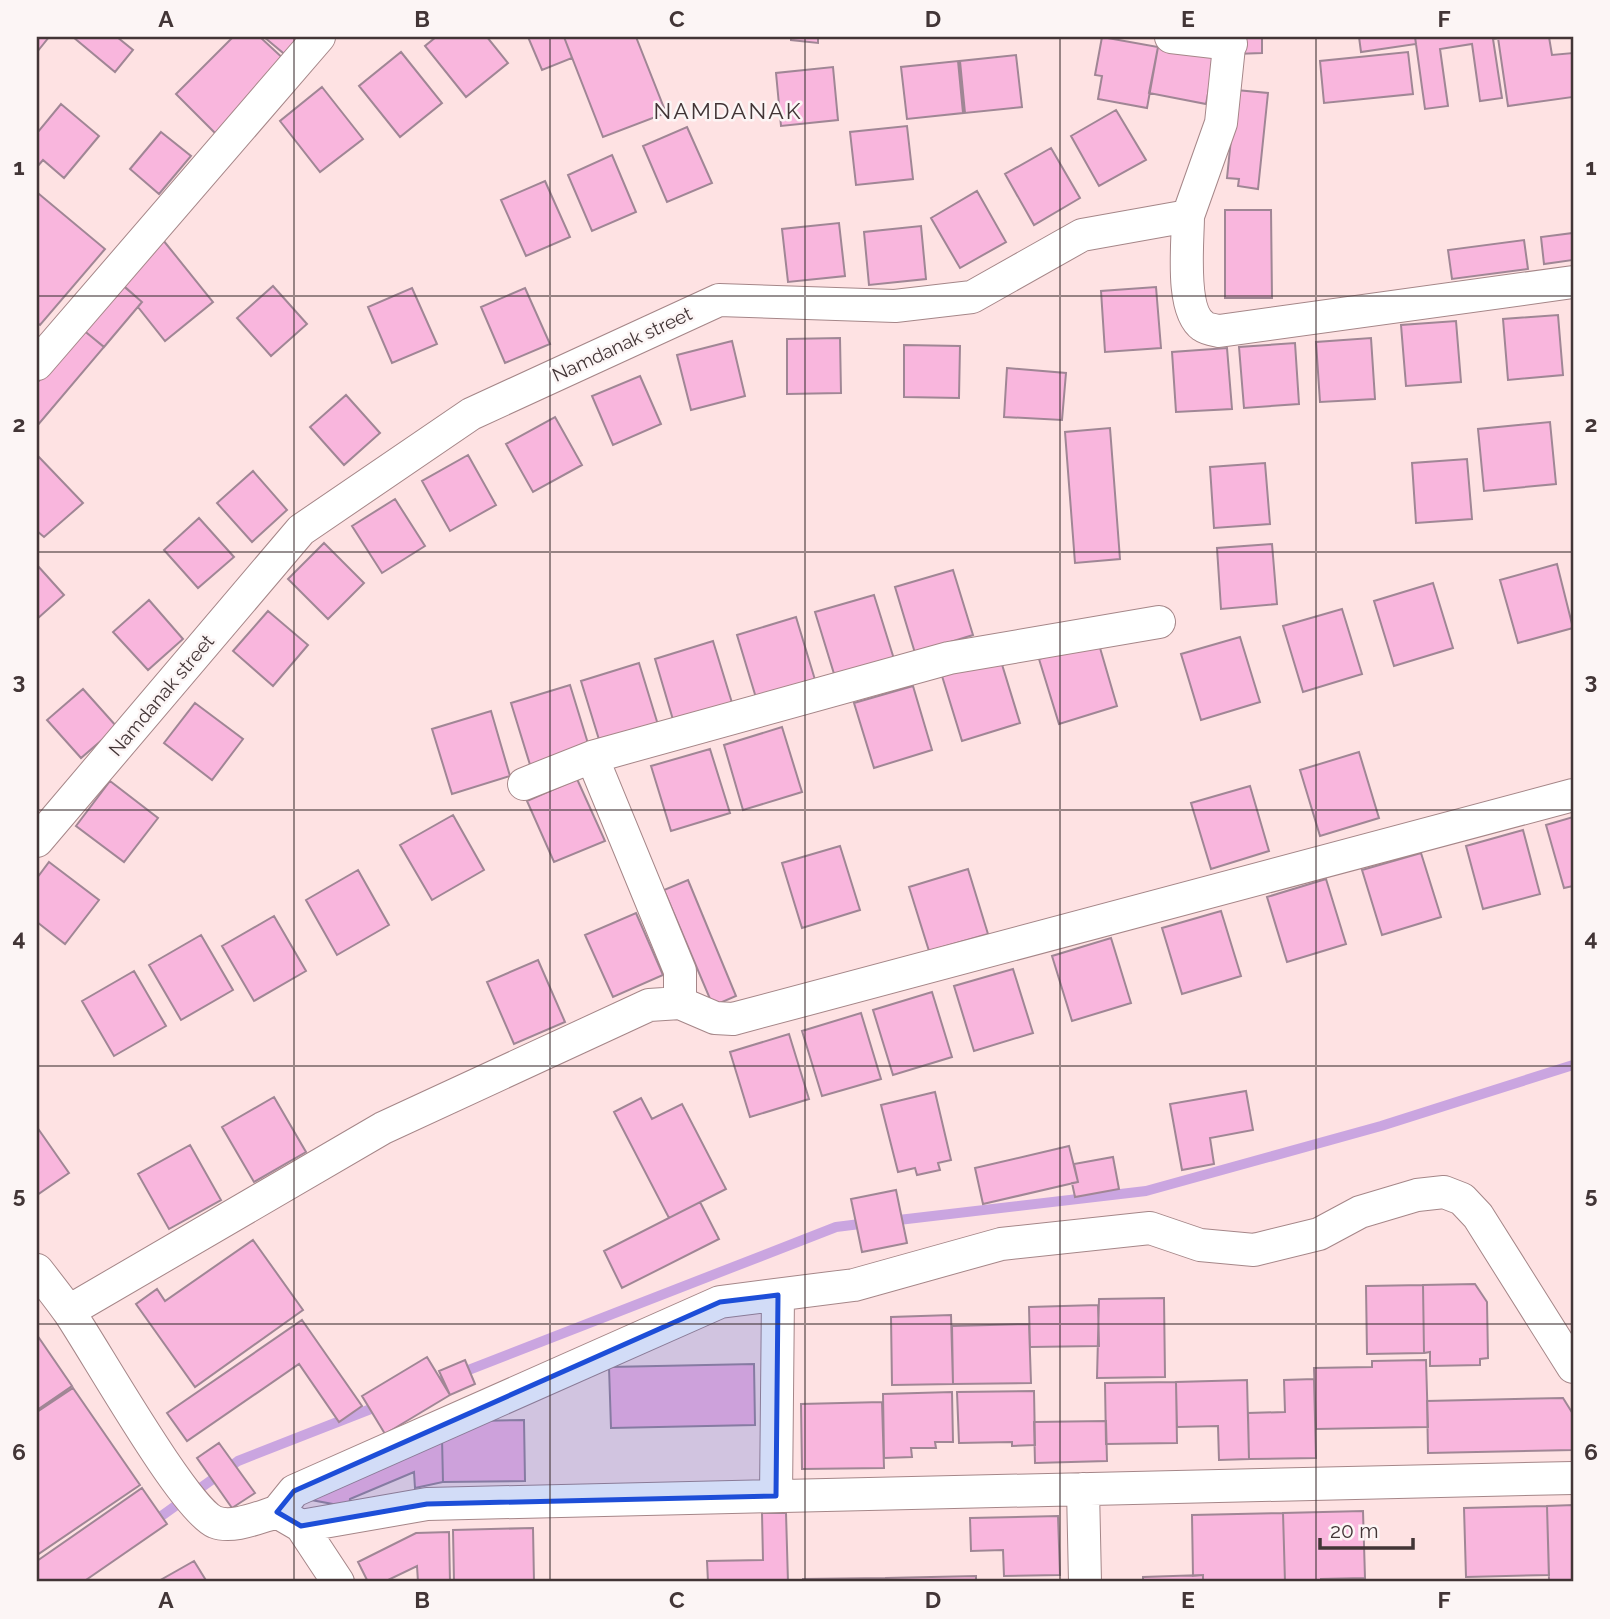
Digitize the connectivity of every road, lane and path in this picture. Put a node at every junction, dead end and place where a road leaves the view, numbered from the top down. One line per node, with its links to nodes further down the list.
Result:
1 (319, 37): 6 (street)
2 (1171, 37): 3 (street)
3 (1231, 40): 4 (street)
4 (1188, 216): 5 (street); 11 (street, Namdanak street)
5 (1573, 282)
6 (37, 364)
7 (1159, 622): 8 (street)
8 (592, 757): 9 (street); 12 (street)
9 (524, 784)
10 (1573, 795): 12 (street)
11 (37, 841)
12 (680, 1003): 15 (street)
13 (37, 1270): 15 (street)
14 (778, 1295): 16 (street); 19 (street); 20 (street)
15 (69, 1311): 20 (street)
16 (1573, 1367)
17 (1573, 1478): 18 (street)
18 (1083, 1489): 19 (street); 22 (street)
19 (776, 1496): 20 (street)
20 (289, 1519): 21 (street)
21 (338, 1582)
22 (1085, 1582)

